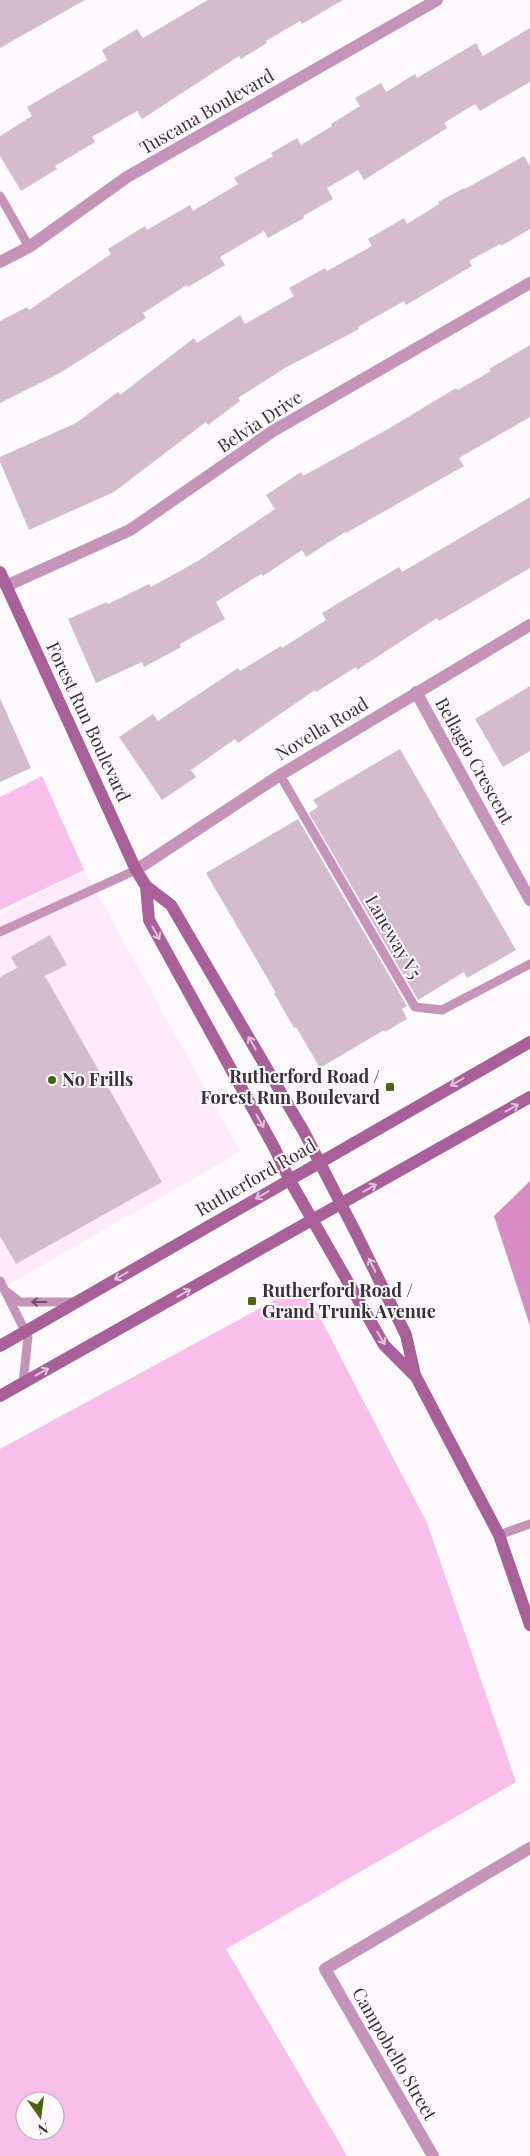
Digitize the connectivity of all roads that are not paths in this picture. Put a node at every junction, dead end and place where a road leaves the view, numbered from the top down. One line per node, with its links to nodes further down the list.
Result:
1 (437, 0): 3 (street, Tuscana Boulevard)
2 (0, 196): 3 (lane)
3 (29, 247): 4 (street, Tuscana Boulevard)
4 (0, 262)
5 (530, 283): 7 (street, Belvia Drive)
6 (0, 572): 7 (street, Forest Run Boulevard)
7 (6, 586): 11 (street, Forest Run Boulevard)
8 (530, 625): 9 (street, Novella Road)
9 (416, 692): 10 (street, Novella Road); 13 (street, Bellagio Crescent)
10 (280, 774): 11 (street, Novella Road); 15 (lane, Laneway V5)
11 (136, 870): 12 (street, Forest Run Boulevard); 14 (lane)
12 (146, 886): 18 (street, Forest Run Boulevard, one-way to 12); 19 (street, Forest Run Boulevard, one-way to 19)
13 (530, 900)
14 (0, 932)
15 (530, 964)
16 (530, 1042): 18 (street, Rutherford Road, one-way to 18)
17 (530, 1097): 20 (street, one-way to 17)
18 (319, 1162): 19 (street, Rutherford Road); 20 (street, Forest Run Boulevard)
19 (289, 1179): 21 (street, Forest Run Boulevard); 24 (street, Rutherford Road, one-way to 24)
20 (341, 1204): 21 (street); 27 (street, Forest Run Boulevard, one-way to 20)
21 (312, 1220): 27 (street, Forest Run Boulevard, one-way to 27); 28 (street, one-way to 21)
22 (0, 1281): 23 (lane)
23 (5, 1291): 24 (lane, one-way to 23); 25 (lane)
24 (76, 1302): 25 (street, Rutherford Road)
25 (26, 1331): 26 (street, Rutherford Road); 28 (lane)
26 (0, 1346)
27 (415, 1375): 31 (street)
28 (23, 1383): 29 (street)
29 (0, 1396)
30 (530, 1524): 31 (lane)
31 (499, 1536): 32 (street)
32 (530, 1625)
33 (530, 1848): 34 (street, Campobello Street)
34 (434, 2156)

